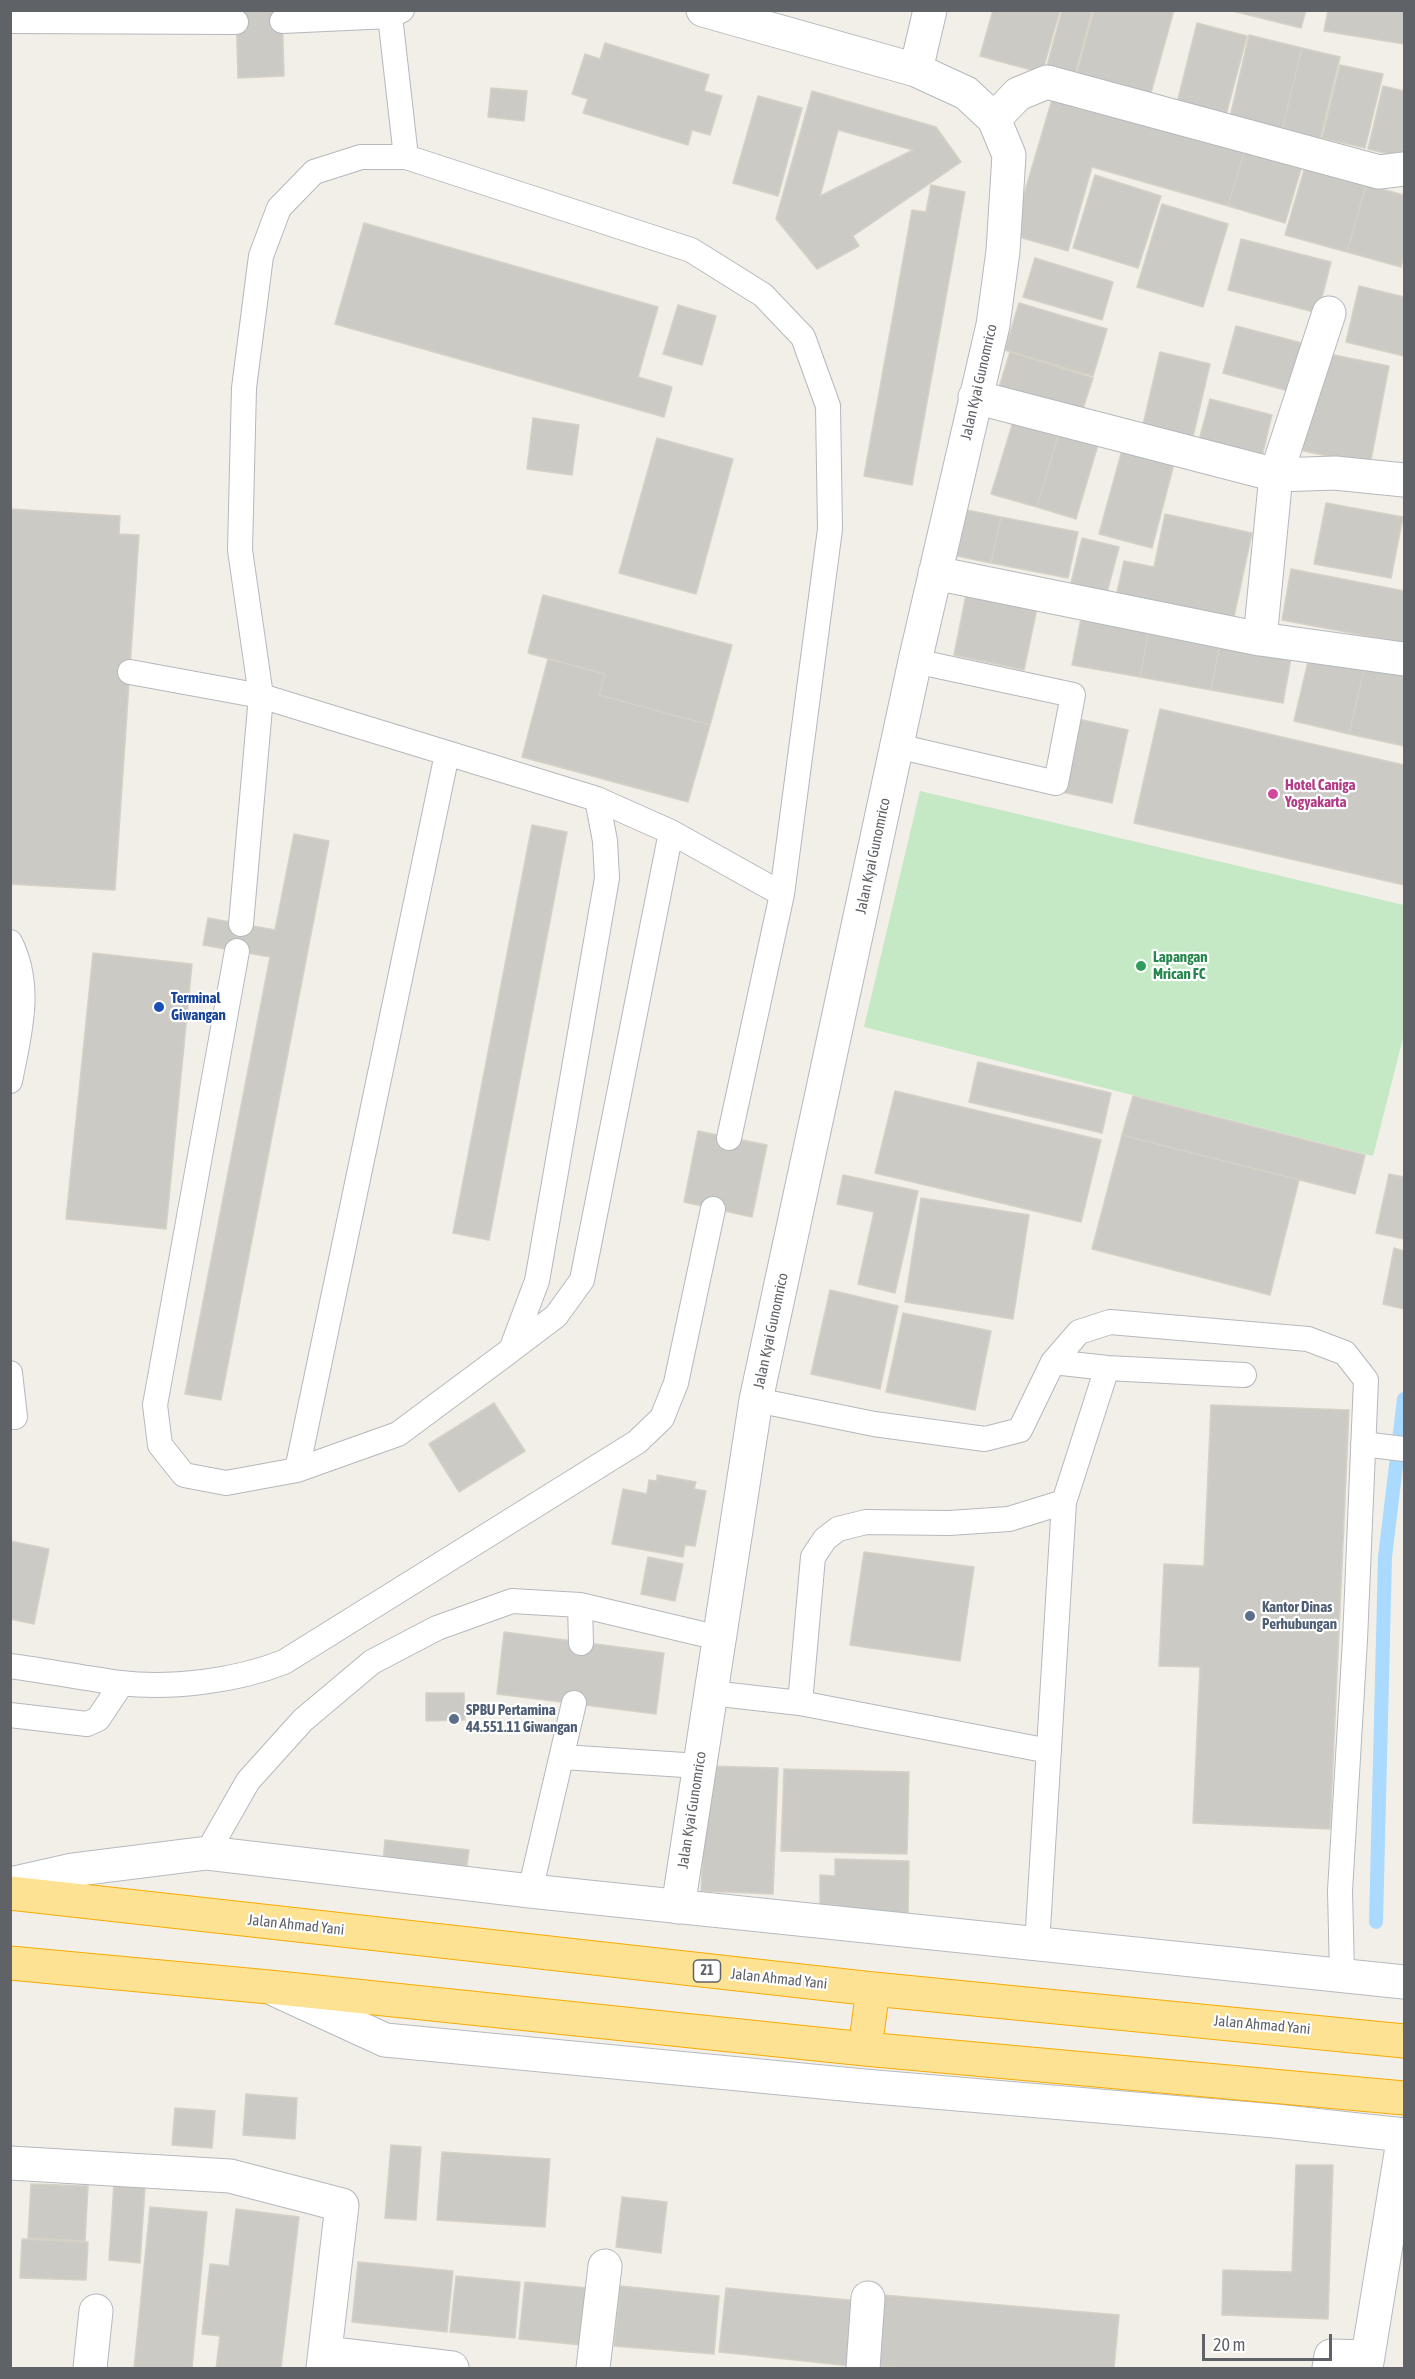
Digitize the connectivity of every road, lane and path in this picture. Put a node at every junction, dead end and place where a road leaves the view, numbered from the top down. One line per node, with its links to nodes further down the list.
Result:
1 (703, 10): 7 (street, Jalan Kyai Gunomrico)
2 (930, 10): 7 (street)
3 (396, 13): 5 (lane); 9 (lane)
4 (10, 21): 6 (lane)
5 (282, 21)
6 (236, 22)
7 (916, 70): 8 (street, Jalan Kyai Gunomrico)
8 (994, 119): 10 (street); 12 (street, Jalan Kyai Gunomrico)
9 (406, 157): 20 (lane); 25 (lane)
10 (1404, 169)
11 (1329, 313): 13 (street)
12 (975, 397): 13 (street); 15 (street, Jalan Kyai Gunomrico)
13 (1276, 475): 14 (street); 16 (street)
14 (1404, 480)
15 (935, 573): 16 (street); 18 (street, Jalan Kyai Gunomrico)
16 (1260, 639): 17 (street)
17 (1404, 659)
18 (915, 660): 21 (street, Jalan Kyai Gunomrico); 21 (lane)
19 (130, 672): 20 (lane)
20 (261, 696): 22 (lane); 26 (lane)
21 (897, 746): 37 (street, Jalan Kyai Gunomrico)
22 (447, 754): 23 (lane); 41 (lane)
23 (597, 799): 24 (lane); 32 (lane)
24 (671, 832): 25 (lane); 32 (lane)
25 (782, 894): 30 (lane)
26 (241, 924)
27 (10, 942): 29 (lane)
28 (237, 951): 41 (lane)
29 (10, 1081)
30 (729, 1138)
31 (713, 1209): 47 (lane)
32 (511, 1350): 41 (lane)
33 (1053, 1362): 34 (lane); 37 (lane); 39 (lane)
34 (1107, 1368): 36 (lane); 42 (lane)
35 (10, 1373): 38 (lane)
36 (1244, 1375)
37 (756, 1400): 44 (street, Jalan Kyai Gunomrico)
38 (15, 1417)
39 (1371, 1446): 40 (lane); 62 (lane)
40 (1404, 1449)
41 (297, 1470)
42 (1064, 1502): 50 (lane); 52 (lane)
43 (580, 1605): 44 (lane); 45 (lane); 55 (lane)
44 (719, 1638): 48 (street, Jalan Kyai Gunomrico)
45 (581, 1643)
46 (10, 1666): 47 (lane)
47 (122, 1683): 51 (lane)
48 (711, 1693): 50 (lane); 54 (street, Jalan Kyai Gunomrico)
49 (574, 1703): 53 (lane)
50 (800, 1703): 52 (lane)
51 (10, 1715)
52 (1049, 1751): 60 (lane)
53 (563, 1757): 54 (lane); 57 (lane)
54 (699, 1766): 59 (street, Jalan Kyai Gunomrico)
55 (207, 1853): 56 (street); 57 (street)
56 (10, 1884)
57 (530, 1891): 59 (street)
58 (10, 1893): 65 (highway, Jalan Ahmad Yani / 21)
59 (678, 1906): 60 (street)
60 (1037, 1945): 62 (street)
61 (10, 1963): 64 (highway)
62 (1342, 1974): 63 (street)
63 (1404, 1982)
64 (269, 1987): 67 (highway); 69 (street)
65 (873, 1989): 66 (highway, Jalan Ahmad Yani / 21); 67 (highway)
66 (1404, 2041)
67 (865, 2049): 68 (highway)
68 (1404, 2098)
69 (1404, 2135): 75 (street)
70 (10, 2163): 74 (street)
71 (605, 2266): 78 (street)
72 (868, 2298): 79 (street)
73 (96, 2311): 76 (street)
74 (324, 2361): 77 (street)
75 (1351, 2361)
76 (90, 2368)
77 (452, 2368)
78 (593, 2368)
79 (863, 2368)

